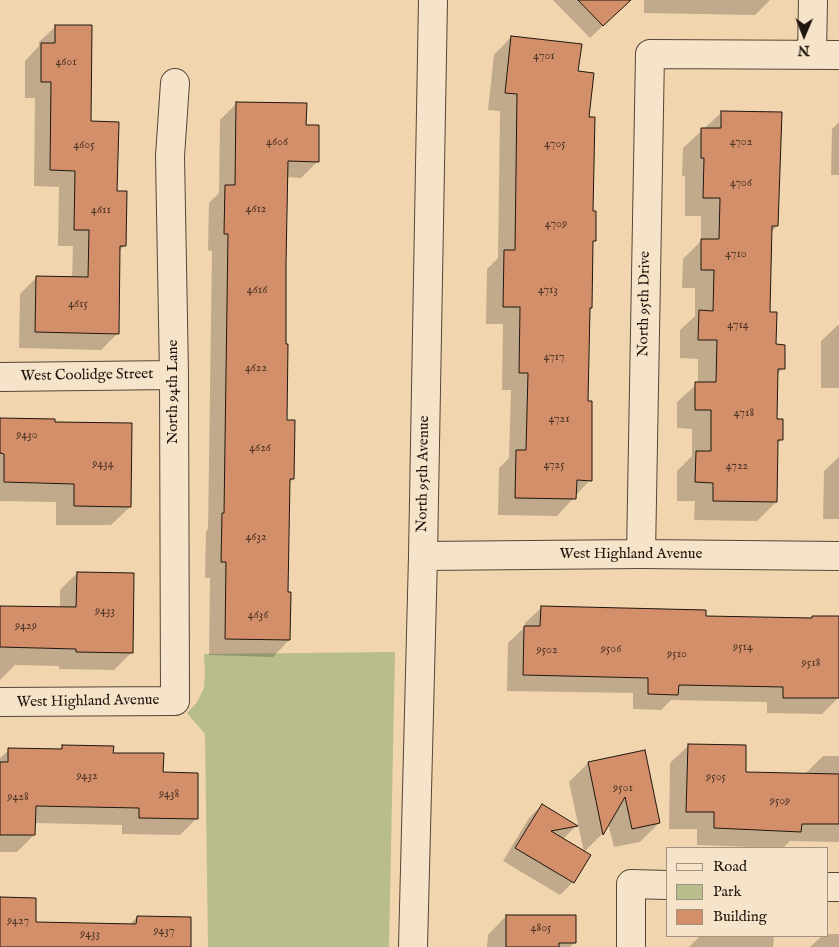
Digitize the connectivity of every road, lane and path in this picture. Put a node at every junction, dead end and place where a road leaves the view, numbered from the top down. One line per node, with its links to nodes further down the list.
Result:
1 (434, 0): 9 (street, North 95th Avenue)
2 (813, 0): 3 (street)
3 (812, 54): 4 (street); 8 (street, North 95th Drive)
4 (839, 55)
5 (175, 83): 6 (street, North 94th Lane)
6 (174, 376): 7 (street, West Coolidge Street); 11 (street, North 94th Lane)
7 (0, 377)
8 (641, 554): 9 (street, West Highland Avenue); 10 (street, West Highland Avenue)
9 (423, 556): 14 (street, North 95th Avenue)
10 (839, 556)
11 (175, 701): 12 (street, West Highland Avenue)
12 (0, 702)
13 (666, 885): 15 (street)
14 (413, 947)
15 (631, 947)

